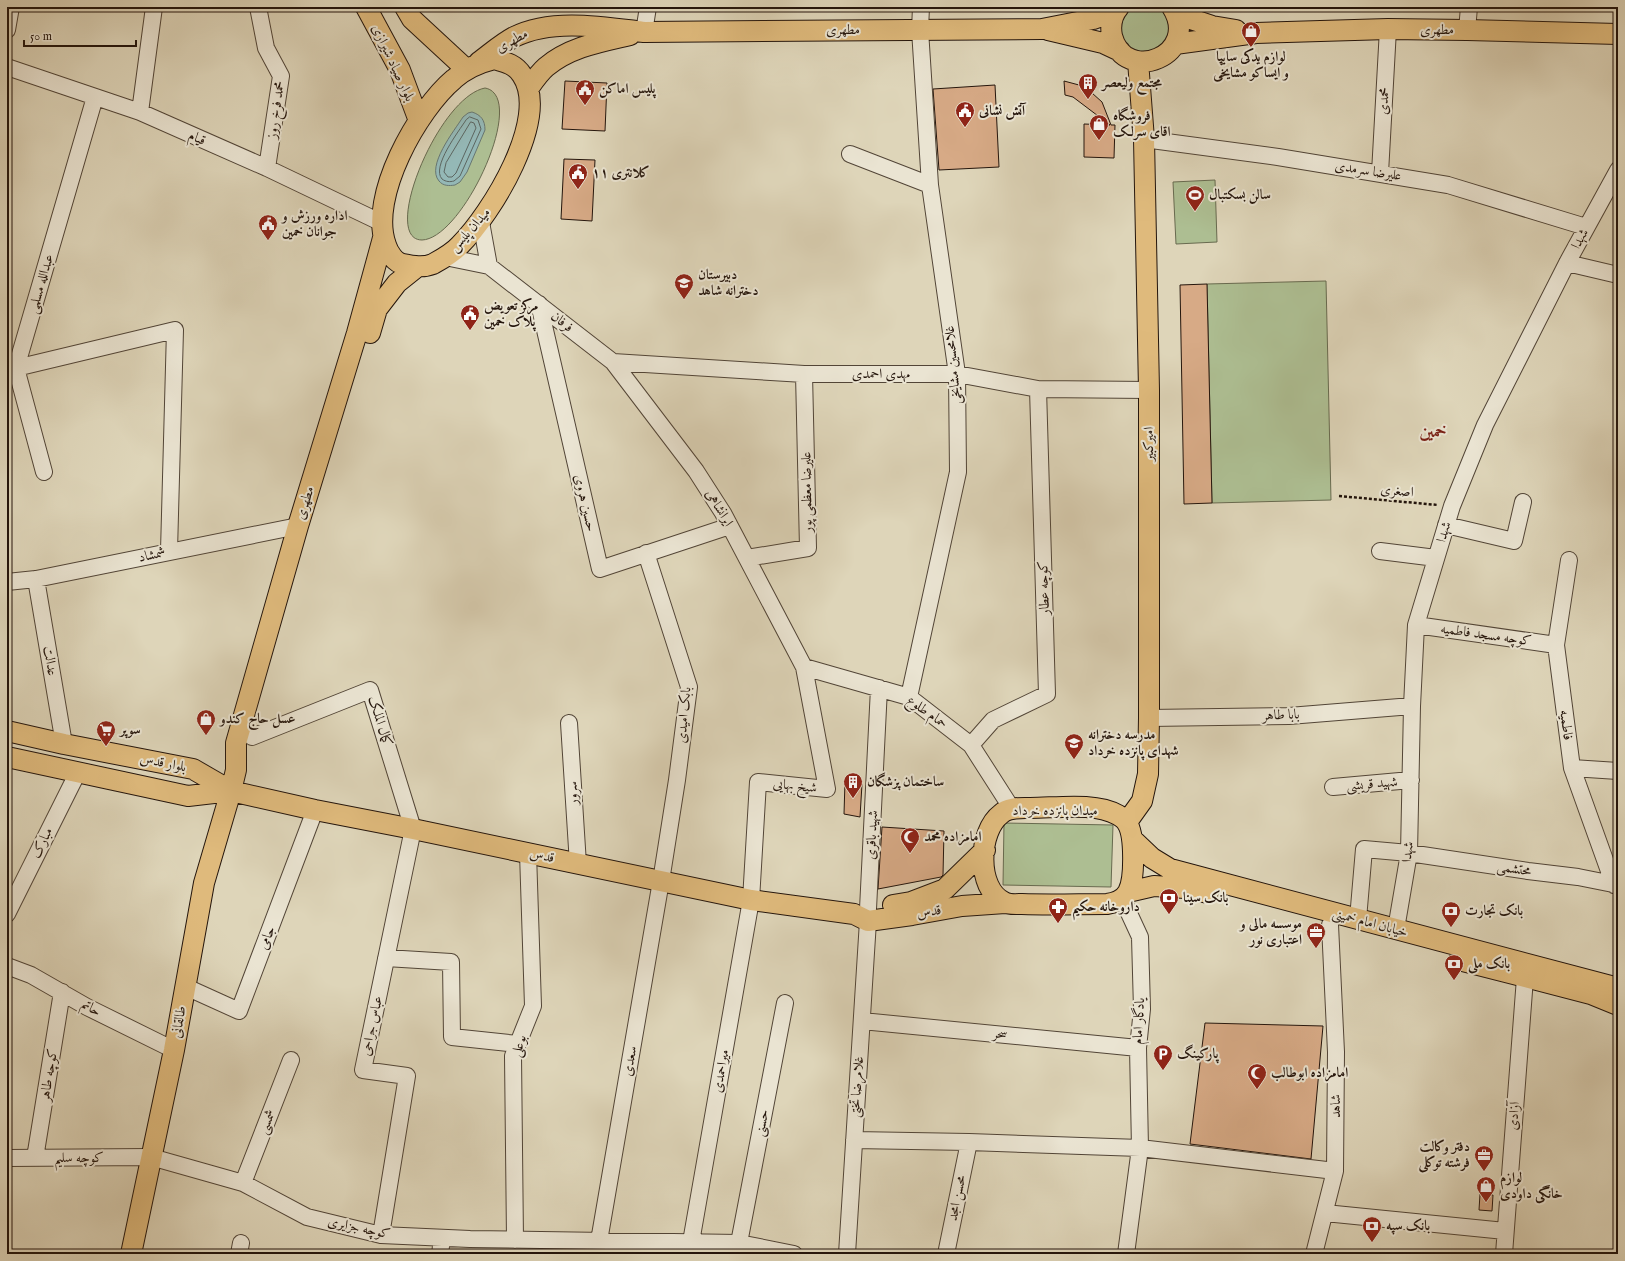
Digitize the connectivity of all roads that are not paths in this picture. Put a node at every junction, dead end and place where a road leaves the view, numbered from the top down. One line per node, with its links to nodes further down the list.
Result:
1 (11, 7): 13 (street)
2 (154, 7): 26 (street)
3 (258, 7): 30 (street, محمد فرخ روز)
4 (366, 7): 27 (main road, بلوار صیاد شیرازی)
5 (404, 7): 22 (main road)
6 (648, 7): 16 (street)
7 (921, 7): 14 (street, غلامحسین مشایخی)
8 (1469, 7): 15 (street)
9 (1117, 9): 11 (main road, مطهری); 20 (main road)
10 (1174, 11): 17 (main road, مطهری); 19 (main road)
11 (1042, 29): 14 (main road, مطهری); 20 (main road, مطهری)
12 (1388, 29): 15 (main road, مطهری); 17 (main road, مطهری); 32 (street, محمدی)
13 (7, 30)
14 (920, 30): 16 (main road, مطهری); 33 (street, غلامحسین مشایخی)
15 (1467, 30): 18 (main road, مطهری)
16 (644, 32): 22 (main road, مطهری); 24 (main road, مطهری)
17 (1256, 33): 19 (main road, مطهری)
18 (1618, 34)
19 (1175, 44): 21 (main road)
20 (1120, 51): 21 (main road, مطهری)
21 (1138, 61): 28 (main road, امیرکبیر)
22 (472, 66): 24 (main road, میدان پلیس); 27 (main road)
23 (7, 67): 25 (street, قیام)
24 (528, 89): 34 (main road, میدان پلیس)
25 (95, 97): 26 (street, قیام); 44 (street, عبدالله مسلمی)
26 (140, 112): 30 (street, قیام)
27 (419, 121): 36 (main road)
28 (1144, 139): 32 (street, علیرضا سرمدی); 48 (main road, امیرکبیر)
29 (850, 154): 33 (street)
30 (267, 168): 36 (street, قیام)
31 (1618, 170): 35 (street, شهدا)
32 (1380, 174): 35 (street, علیرضا سرمدی)
33 (930, 185): 46 (street, غلامحسین مشایخی)
34 (481, 222): 37 (main road, میدان پلیس); 39 (street)
35 (1586, 227): 38 (street, شهدا)
36 (382, 230): 40 (main road); 51 (main road, مطهری)
37 (445, 257): 39 (street, فرفان); 40 (main road, میدان پلیس)
38 (1567, 263): 41 (street); 52 (street, شهدا)
39 (489, 266): 42 (street, فرفان)
40 (416, 267): 51 (main road, مطهری)
41 (1618, 275)
42 (539, 304): 43 (street, فرفان); 56 (street, حسین هروی)
43 (613, 362): 45 (street, مهدی احمدی); 53 (street, ایرانشاهی)
44 (16, 368): 49 (street); 54 (street)
45 (804, 374): 46 (street, مهدی احمدی); 57 (street, علیرضا معظمی پور)
46 (957, 374): 47 (street, مهدی احمدی); 66 (street, غلامحسین مشایخی)
47 (1038, 389): 48 (street, مهدی احمدی); 73 (street, کوچه عطار)
48 (1149, 390): 68 (main road, امیرکبیر)
49 (44, 472)
50 (1523, 502): 52 (street)
51 (305, 525): 54 (street, شمشاد); 71 (main road, مطهری); 76 (main road, مطهری)
52 (1446, 525): 58 (street, شهدا)
53 (730, 526): 56 (street, حسین هروی); 57 (street, ایرانشاهی)
54 (169, 551): 60 (street, شمشاد)
55 (1380, 551): 58 (street)
56 (646, 553): 90 (street, بابک امیدی)
57 (747, 558): 64 (street, ایرانشاهی)
58 (1436, 558): 62 (street, شهدا)
59 (1568, 560): 63 (street, فاطمیه)
60 (36, 579): 61 (street, شمشاد); 72 (street, عدالت)
61 (7, 582)
62 (1416, 625): 63 (street, کوچه مسجد فاطمیه); 67 (street, شهدا)
63 (1556, 645): 75 (street, فاطمیه)
64 (804, 668): 65 (street, حمام طلوع); 93 (street, شیخ بهایی)
65 (879, 688): 66 (street, حمام طلوع); 96 (street, شهید باقری)
66 (909, 697): 73 (street, حمام طلوع)
67 (1412, 706): 68 (street, بابا طاهر); 79 (street, شهدا)
68 (1149, 718): 85 (main road, امیرکبیر)
69 (569, 722): 89 (street, سرور)
70 (7, 731): 72 (main road, بلوار قدس)
71 (252, 736): 76 (main road, مطهری); 84 (street, کمال الملک)
72 (64, 744): 81 (main road, بلوار قدس)
73 (971, 744): 82 (street, حمام طلوع)
74 (7, 757): 78 (main road, بلوار قدس)
75 (1572, 768): 77 (street); 91 (street, فاطمیه)
76 (236, 770): 81 (main road, مطهری)
77 (1618, 771)
78 (78, 772): 81 (main road, بلوار قدس); 95 (street, مبارک)
79 (1411, 780): 80 (street, شهید قریشی); 87 (street, شهدا)
80 (1333, 787)
81 (232, 791): 83 (main road, قدس); 103 (main road, طالقانی)
82 (1012, 809): 85 (main road, میدان پانزده خرداد); 86 (main road, میدان پانزده خرداد)
83 (315, 810): 84 (main road, قدس); 103 (street, جامی)
84 (413, 829): 88 (main road, قدس); 100 (street, عباس جراحی)
85 (1130, 830): 92 (main road); 97 (main road, خیابان امام خمینی)
86 (985, 850): 94 (main road, میدان پانزده خرداد); 96 (main road, قدس)
87 (1409, 852): 91 (street, محتشمی); 97 (street, محتشمی); 99 (street, شهدا)
88 (528, 853): 89 (main road, قدس); 109 (street, بوعلی)
89 (578, 864): 90 (main road, قدس)
90 (661, 881): 93 (main road, قدس); 128 (street, سعدی)
91 (1616, 885)
92 (1125, 895): 94 (main road); 98 (main road, خیابان امام خمینی); 110 (street, یادگار امام)
93 (751, 900): 96 (main road, قدس); 126 (street, میراحمدی)
94 (1005, 903): 96 (main road, قدس)
95 (7, 914)
96 (863, 914): 108 (street, غلامرضا تختی)
97 (1358, 919): 99 (main road, خیابان امام خمینی)
98 (1330, 925): 102 (main road, خیابان امام خمینی); 119 (street, شاهد)
99 (1396, 929): 104 (main road, خیابان امام خمینی)
100 (386, 958): 109 (street); 123 (street, عباس جراحی)
101 (7, 966): 105 (street, حاتم)
102 (1525, 978): 107 (main road, خیابان امام خمینی); 122 (street, آزادی)
103 (186, 987): 111 (main road, طالقانی)
104 (1618, 988)
105 (62, 992): 111 (street, حاتم); 118 (street, کوچه طاهر)
106 (785, 1003): 127 (street, حسنی)
107 (1618, 1004)
108 (862, 1021): 110 (street, سحر); 113 (street, غلامرضا تختی)
109 (518, 1044): 125 (street, بوعلی)
110 (1138, 1048): 115 (street, یادگار امام)
111 (174, 1050): 116 (main road, طالقانی)
112 (291, 1060): 120 (street, شمسی)
113 (854, 1140): 114 (street); 133 (street, غلامرضا تختی)
114 (969, 1142): 115 (street); 134 (street, محسن امجد)
115 (1140, 1148): 119 (street); 135 (street, یادگار امام)
116 (152, 1157): 118 (street, کوچه سلیم); 120 (street, کوچه جزایری); 130 (main road, طالقانی)
117 (7, 1158): 118 (street, کوچه سلیم)
118 (35, 1158)
119 (1335, 1171): 121 (street, شاهد)
120 (244, 1184): 123 (street, کوچه جزایری)
121 (1326, 1213): 122 (street); 136 (street, شاهد)
122 (1505, 1231): 137 (street, آزادی)
123 (382, 1235): 124 (street, کوچه جزایری)
124 (442, 1238): 125 (street, کوچه جزایری); 131 (street)
125 (515, 1240): 128 (street, کوچه جزایری)
126 (691, 1242): 128 (street, کوچه جزایری); 129 (street, کوچه جزایری)
127 (739, 1243): 129 (street, کوچه جزایری); 132 (street, کوچه جزایری)
128 (599, 1247)
129 (710, 1248)
130 (131, 1254)
131 (440, 1254)
132 (794, 1254)
133 (847, 1254)
134 (946, 1254)
135 (1126, 1254)
136 (1314, 1254)
137 (1504, 1254)

